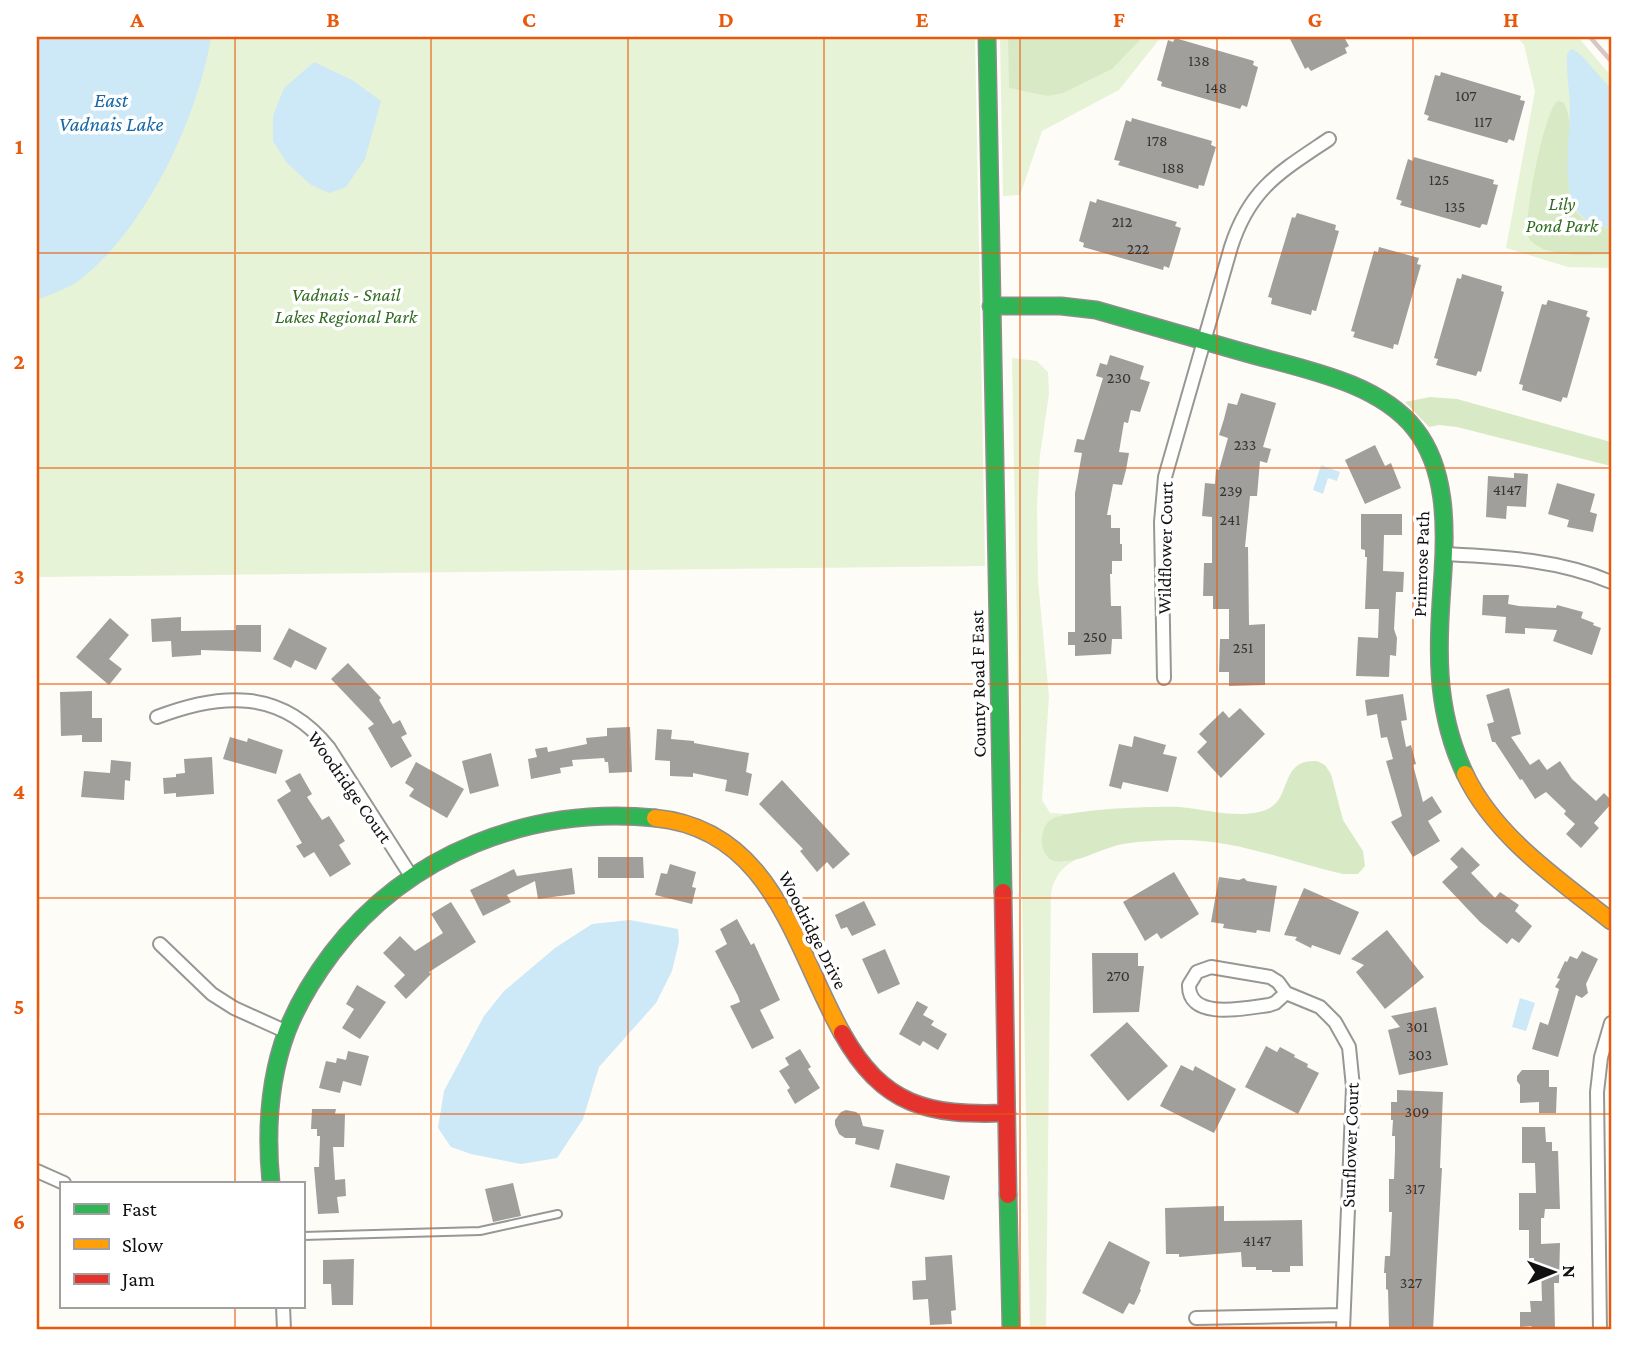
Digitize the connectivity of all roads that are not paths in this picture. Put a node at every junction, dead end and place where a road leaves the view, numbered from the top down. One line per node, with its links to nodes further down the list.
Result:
1 (986, 37): 3 (street, County Road F East)
2 (1329, 139): 4 (street, Wildflower Court)
3 (991, 306): 4 (street, Primrose Path); 15 (street, County Road F East)
4 (1204, 340): 5 (street, Primrose Path); 7 (street, Wildflower Court)
5 (1443, 554): 6 (street); 10 (street, Primrose Path)
6 (1611, 582)
7 (1164, 678)
8 (157, 717): 9 (street, Woodridge Court)
9 (411, 876): 14 (street, Woodridge Drive); 15 (street, Woodridge Drive)
10 (1611, 921)
11 (160, 944): 14 (street)
12 (1286, 993): 12 (street, Sunflower Court); 22 (street, Sunflower Court)
13 (1611, 1023): 27 (street)
14 (287, 1032): 18 (street, Woodridge Drive)
15 (1007, 1113): 25 (street, County Road F East)
16 (37, 1171): 17 (street)
17 (62, 1182)
18 (271, 1182)
19 (558, 1214): 20 (lane)
20 (304, 1236)
21 (283, 1308): 24 (street)
22 (1343, 1315): 23 (street); 26 (street, Sunflower Court)
23 (1196, 1318)
24 (284, 1330)
25 (1011, 1330)
26 (1343, 1330)
27 (1600, 1330)

